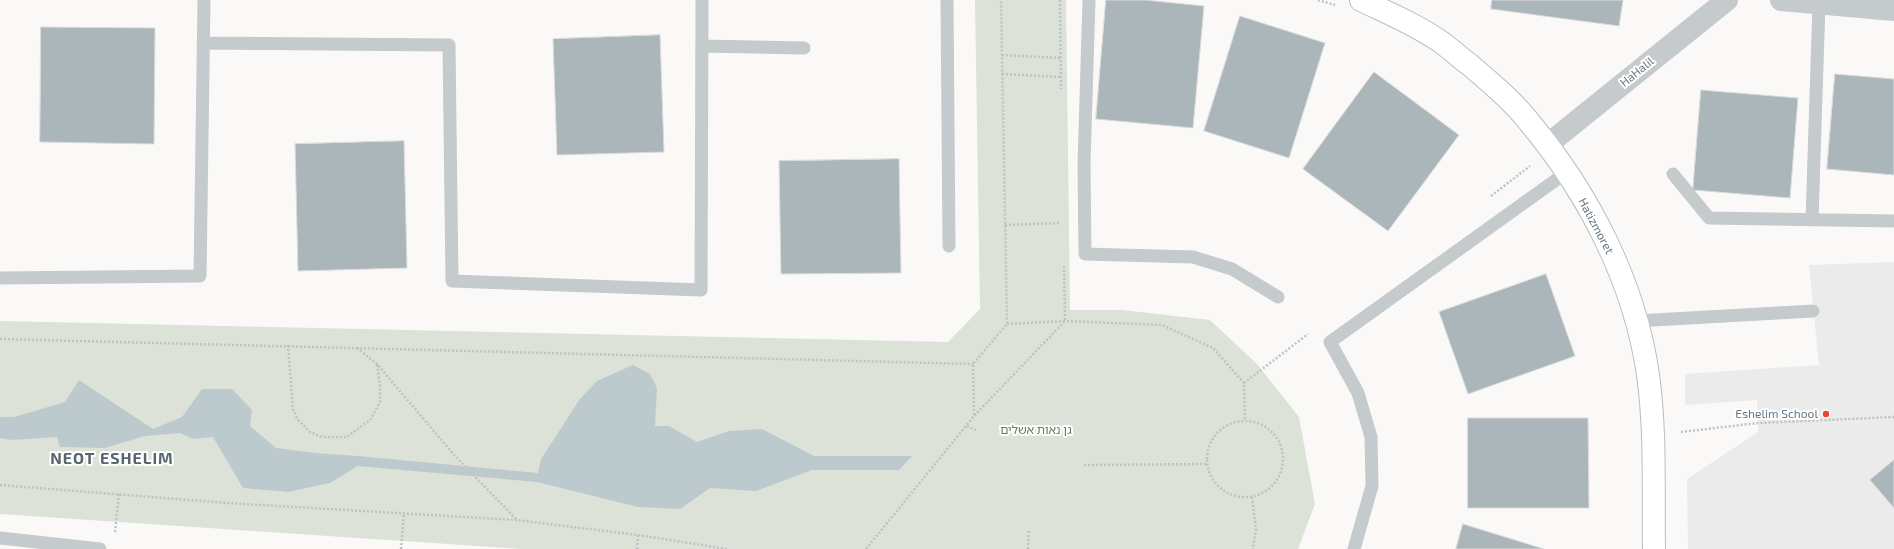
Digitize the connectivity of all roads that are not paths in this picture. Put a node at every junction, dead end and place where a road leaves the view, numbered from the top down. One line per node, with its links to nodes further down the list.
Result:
1 (204, 0): 10 (lane)
2 (702, 0): 11 (lane)
3 (947, 0): 18 (lane)
4 (1089, 0): 20 (lane)
5 (1361, 0): 13 (street, Hatizmoret)
6 (1728, 0): 13 (street, HaHalil)
7 (1781, 0): 8 (street)
8 (1819, 3): 9 (street); 16 (lane)
9 (1894, 10)
10 (203, 43): 11 (lane); 19 (lane)
11 (702, 46): 12 (lane)
12 (804, 48)
13 (1547, 145): 14 (street, Hatizmoret)
14 (1567, 172): 22 (street, Hatizmoret); 25 (lane)
15 (1673, 174): 16 (lane)
16 (1812, 220): 17 (lane)
17 (1894, 221)
18 (949, 246)
19 (0, 278)
20 (1278, 297)
21 (1813, 311): 22 (lane)
22 (1636, 321): 26 (street, Hatizmoret)
23 (0, 538): 24 (lane)
24 (100, 549)
25 (1354, 549)
26 (1654, 549)

